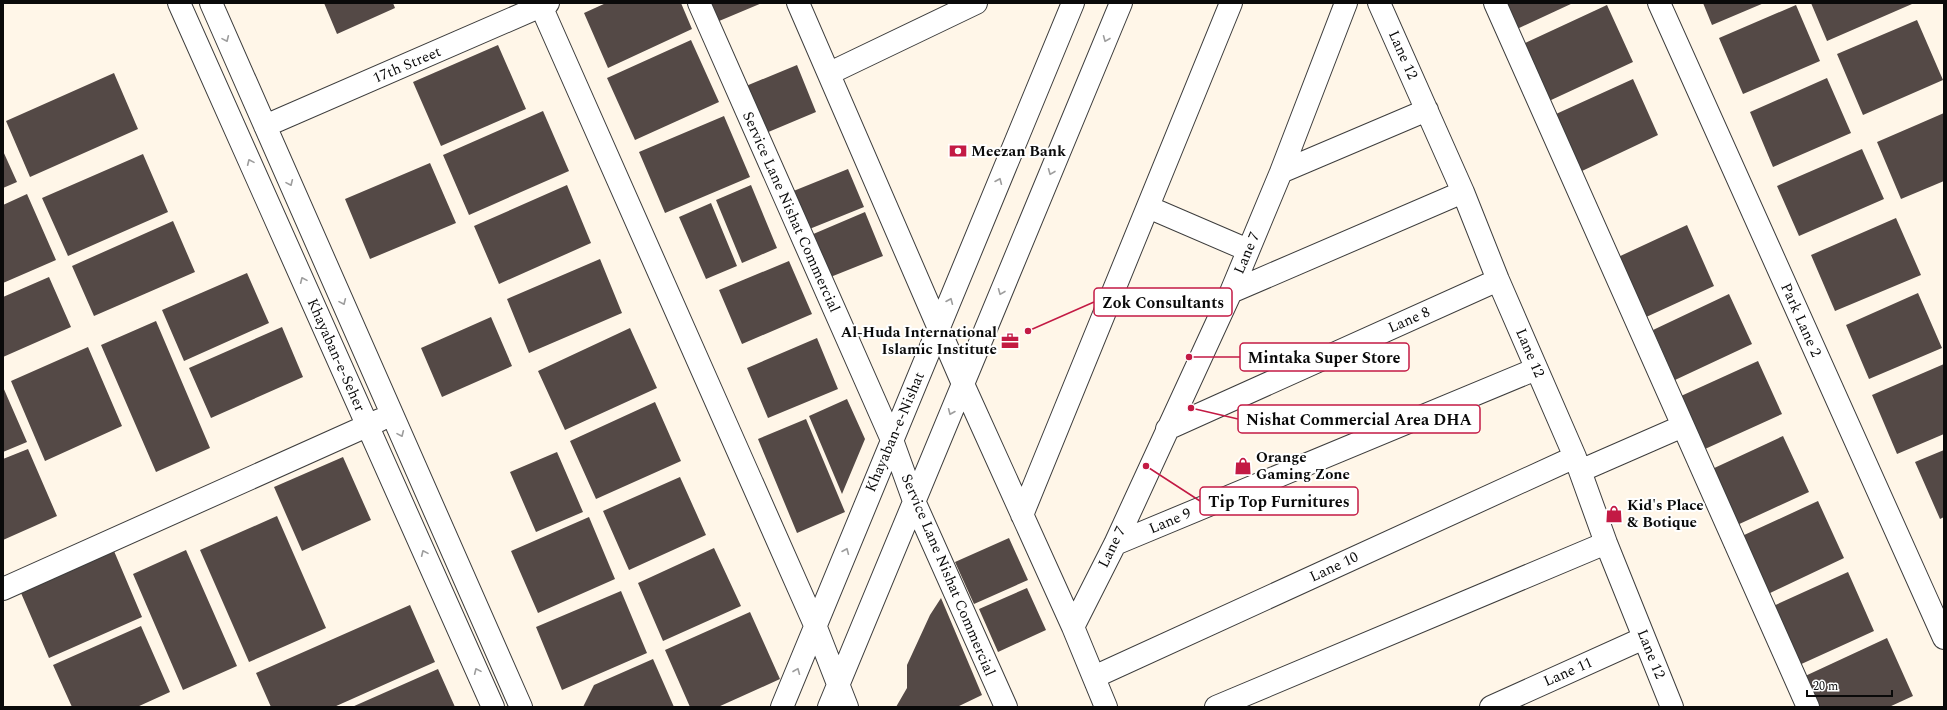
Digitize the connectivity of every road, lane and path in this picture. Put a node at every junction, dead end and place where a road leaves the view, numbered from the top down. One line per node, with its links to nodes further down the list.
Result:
1 (179, 3): 27 (street, Khayaban-e-Seher, one-way to 1)
2 (211, 3): 16 (street, Khayaban-e-Seher, one-way to 16)
3 (699, 3): 30 (street, Service Lane Nishat Commercial)
4 (798, 3): 14 (street)
5 (976, 3): 14 (street)
6 (1073, 3): 23 (street, Khayaban-e-Nishat, one-way to 6)
7 (1121, 3): 25 (street, one-way to 25)
8 (1231, 3): 19 (street)
9 (1346, 3): 17 (street, Lane 7)
10 (1379, 3): 15 (street, Lane 12)
11 (1495, 3): 28 (street)
12 (1659, 3): 40 (street, Park Lane 2)
13 (545, 5): 16 (street, 17th Street); 37 (street)
14 (830, 73): 23 (street)
15 (1427, 110): 17 (street); 18 (street, Lane 12)
16 (265, 126): 26 (street, Khayaban-e-Seher, one-way to 26)
17 (1281, 172): 20 (street, Lane 7)
18 (1463, 192): 21 (street, Lane 12); 22 (street)
19 (1148, 207): 20 (street); 33 (street)
20 (1248, 250): 22 (street, Lane 7)
21 (1498, 280): 24 (street, Lane 12); 29 (street, Lane 8)
22 (1231, 292): 29 (street, Lane 7)
23 (939, 326): 25 (street); 30 (street, Khayaban-e-Nishat)
24 (1536, 369): 31 (street, Lane 12); 35 (street, Lane 9)
25 (963, 384): 32 (street, one-way to 32); 33 (street)
26 (392, 414): 27 (street); 44 (street, Khayaban-e-Seher, one-way to 44)
27 (367, 425): 36 (street); 43 (street, Khayaban-e-Seher, one-way to 27)
28 (1683, 426): 31 (street, Lane 10); 53 (street)
29 (1166, 428): 35 (street, Lane 7)
30 (892, 440): 32 (street, Service Lane Nishat Commercial); 37 (street, Khayaban-e-Nishat, one-way to 30)
31 (1577, 464): 34 (street, Lane 12); 41 (street, Lane 10)
32 (914, 501): 42 (street); 48 (street, Service Lane Nishat Commercial)
33 (1022, 514): 38 (street)
34 (1606, 543): 39 (street, Lane 12); 50 (street)
35 (1115, 544): 38 (street, Lane 7)
36 (3, 589)
37 (815, 625): 42 (street); 45 (street, Khayaban-e-Nishat, one-way to 37)
38 (1072, 627): 41 (street)
39 (1644, 638): 51 (street, Lane 11); 52 (street, Lane 12)
40 (1944, 638)
41 (1094, 677): 49 (street)
42 (838, 686): 46 (street); 47 (street)
43 (493, 707)
44 (521, 707)
45 (782, 707)
46 (829, 707)
47 (847, 707)
48 (1006, 707)
49 (1106, 707)
50 (1216, 707)
51 (1491, 707)
52 (1672, 707)
53 (1808, 707)

